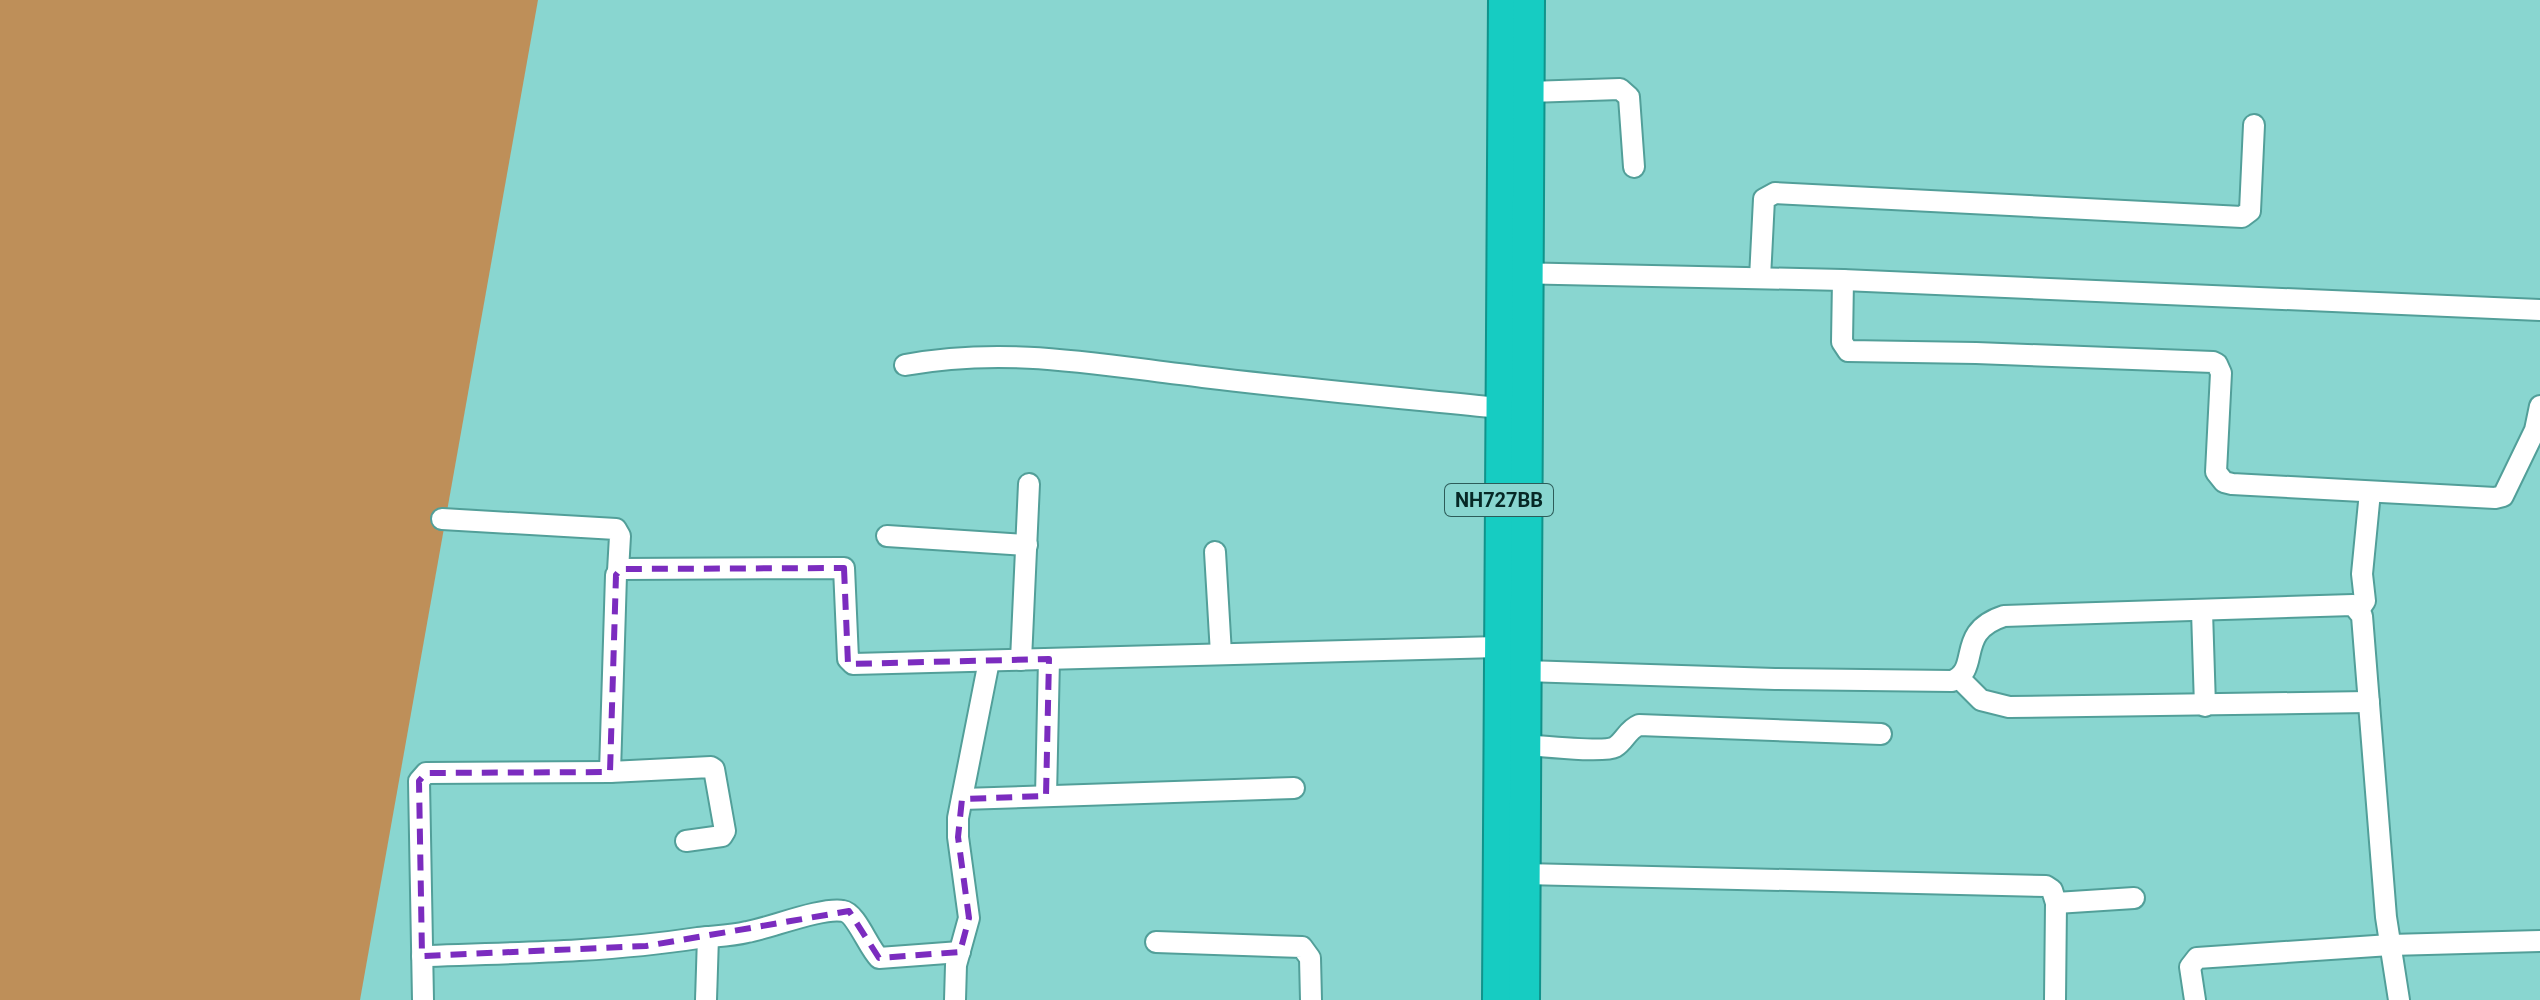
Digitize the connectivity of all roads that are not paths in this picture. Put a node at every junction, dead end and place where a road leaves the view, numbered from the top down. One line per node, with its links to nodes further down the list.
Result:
1 (1504, 0): 6 (highway, NH727BB)
2 (1529, 0): 3 (highway, NH727BB)
3 (1529, 92): 5 (street); 6 (highway, NH727BB)
4 (2254, 125): 7 (street)
5 (1634, 167)
6 (1515, 273): 7 (street); 12 (highway, NH727BB); 27 (highway, NH727BB)
7 (1760, 278): 8 (street)
8 (1843, 280): 9 (street); 14 (street)
9 (2540, 310)
10 (905, 365): 12 (street)
11 (2540, 406): 14 (street)
12 (1500, 408): 22 (highway, NH727BB)
13 (1029, 484): 17 (street)
14 (2370, 492): 20 (street)
15 (442, 519): 19 (street)
16 (887, 536): 17 (street)
17 (1027, 545): 25 (street)
18 (1215, 552): 23 (street)
19 (618, 571): 26 (street); 33 (street)
20 (2359, 610): 21 (street); 29 (street)
21 (2202, 611): 28 (street); 30 (street)
22 (1498, 647): 23 (street); 51 (highway, NH727BB)
23 (1221, 654): 24 (street)
24 (1049, 659): 25 (street); 35 (street)
25 (1021, 660): 26 (street)
26 (989, 661): 36 (street)
27 (1525, 671): 28 (street); 32 (highway, NH727BB)
28 (1959, 678): 30 (street)
29 (2369, 702): 30 (street); 44 (street)
30 (2205, 706)
31 (1881, 734): 32 (street)
32 (1524, 745): 38 (highway, NH727BB)
33 (610, 772): 37 (street); 46 (street)
34 (1294, 788): 35 (street)
35 (1046, 796): 36 (street)
36 (962, 799): 45 (street)
37 (686, 841)
38 (1524, 874): 40 (street); 52 (highway, NH727BB)
39 (2134, 898): 40 (street)
40 (2056, 903): 53 (street)
41 (708, 937): 45 (street); 46 (street); 48 (street)
42 (2540, 941): 44 (street)
43 (1156, 942): 50 (street)
44 (2390, 945): 54 (street); 55 (street)
45 (960, 952): 49 (street)
46 (422, 956): 47 (street)
47 (423, 1000)
48 (706, 1000)
49 (955, 1000)
50 (1311, 1000)
51 (1498, 1000)
52 (1524, 1000)
53 (2055, 1000)
54 (2195, 1000)
55 (2399, 1000)

